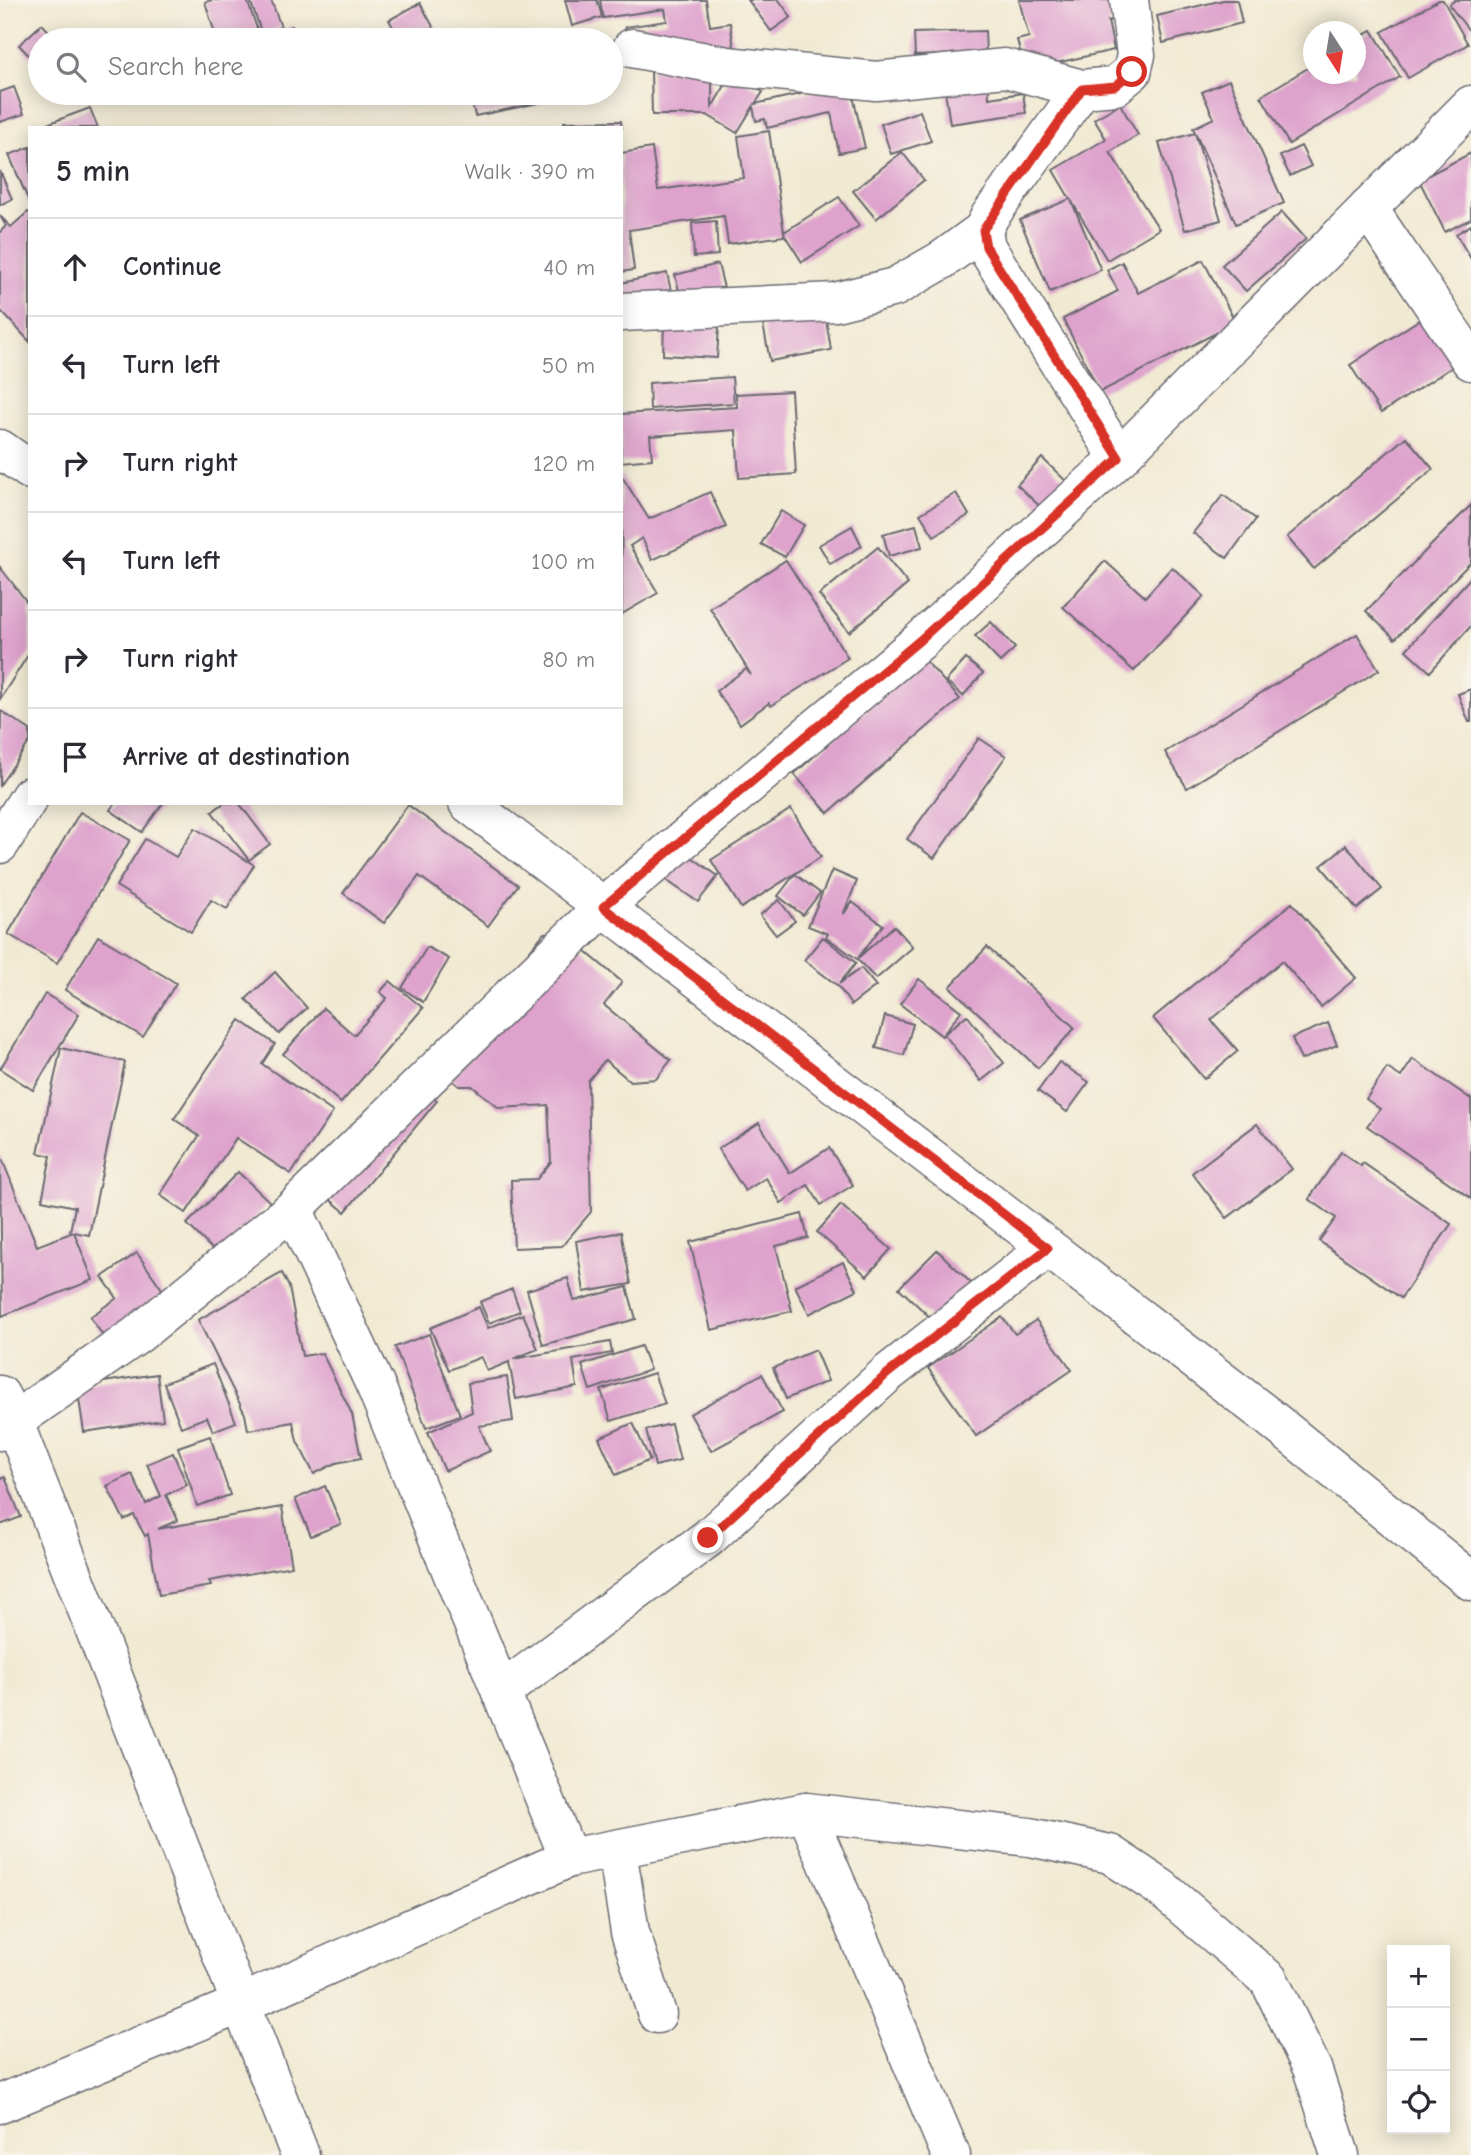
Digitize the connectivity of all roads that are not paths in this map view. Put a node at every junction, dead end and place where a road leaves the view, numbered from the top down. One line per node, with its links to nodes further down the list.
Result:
1 (1129, 0): 3 (street)
2 (632, 48): 3 (street)
3 (1082, 89): 6 (street)
4 (1471, 105): 5 (street)
5 (1368, 208): 8 (street); 10 (street)
6 (983, 230): 7 (street); 10 (street)
7 (623, 312)
8 (1471, 361)
9 (0, 449): 11 (street)
10 (1119, 458): 15 (street)
11 (28, 469)
12 (28, 799): 14 (street)
13 (471, 805): 15 (street)
14 (0, 844)
15 (603, 907): 16 (street); 17 (street)
16 (293, 1209): 18 (street); 20 (street)
17 (1048, 1248): 19 (street); 20 (street)
18 (4, 1415): 24 (street)
19 (1471, 1581)
20 (501, 1692): 23 (street)
21 (806, 1811): 22 (street); 28 (street); 29 (street)
22 (617, 1850): 23 (street); 25 (street)
23 (569, 1858): 24 (street)
24 (243, 2003): 26 (street); 27 (street)
25 (657, 2014)
26 (0, 2104)
27 (300, 2155)
28 (951, 2155)
29 (1339, 2155)

